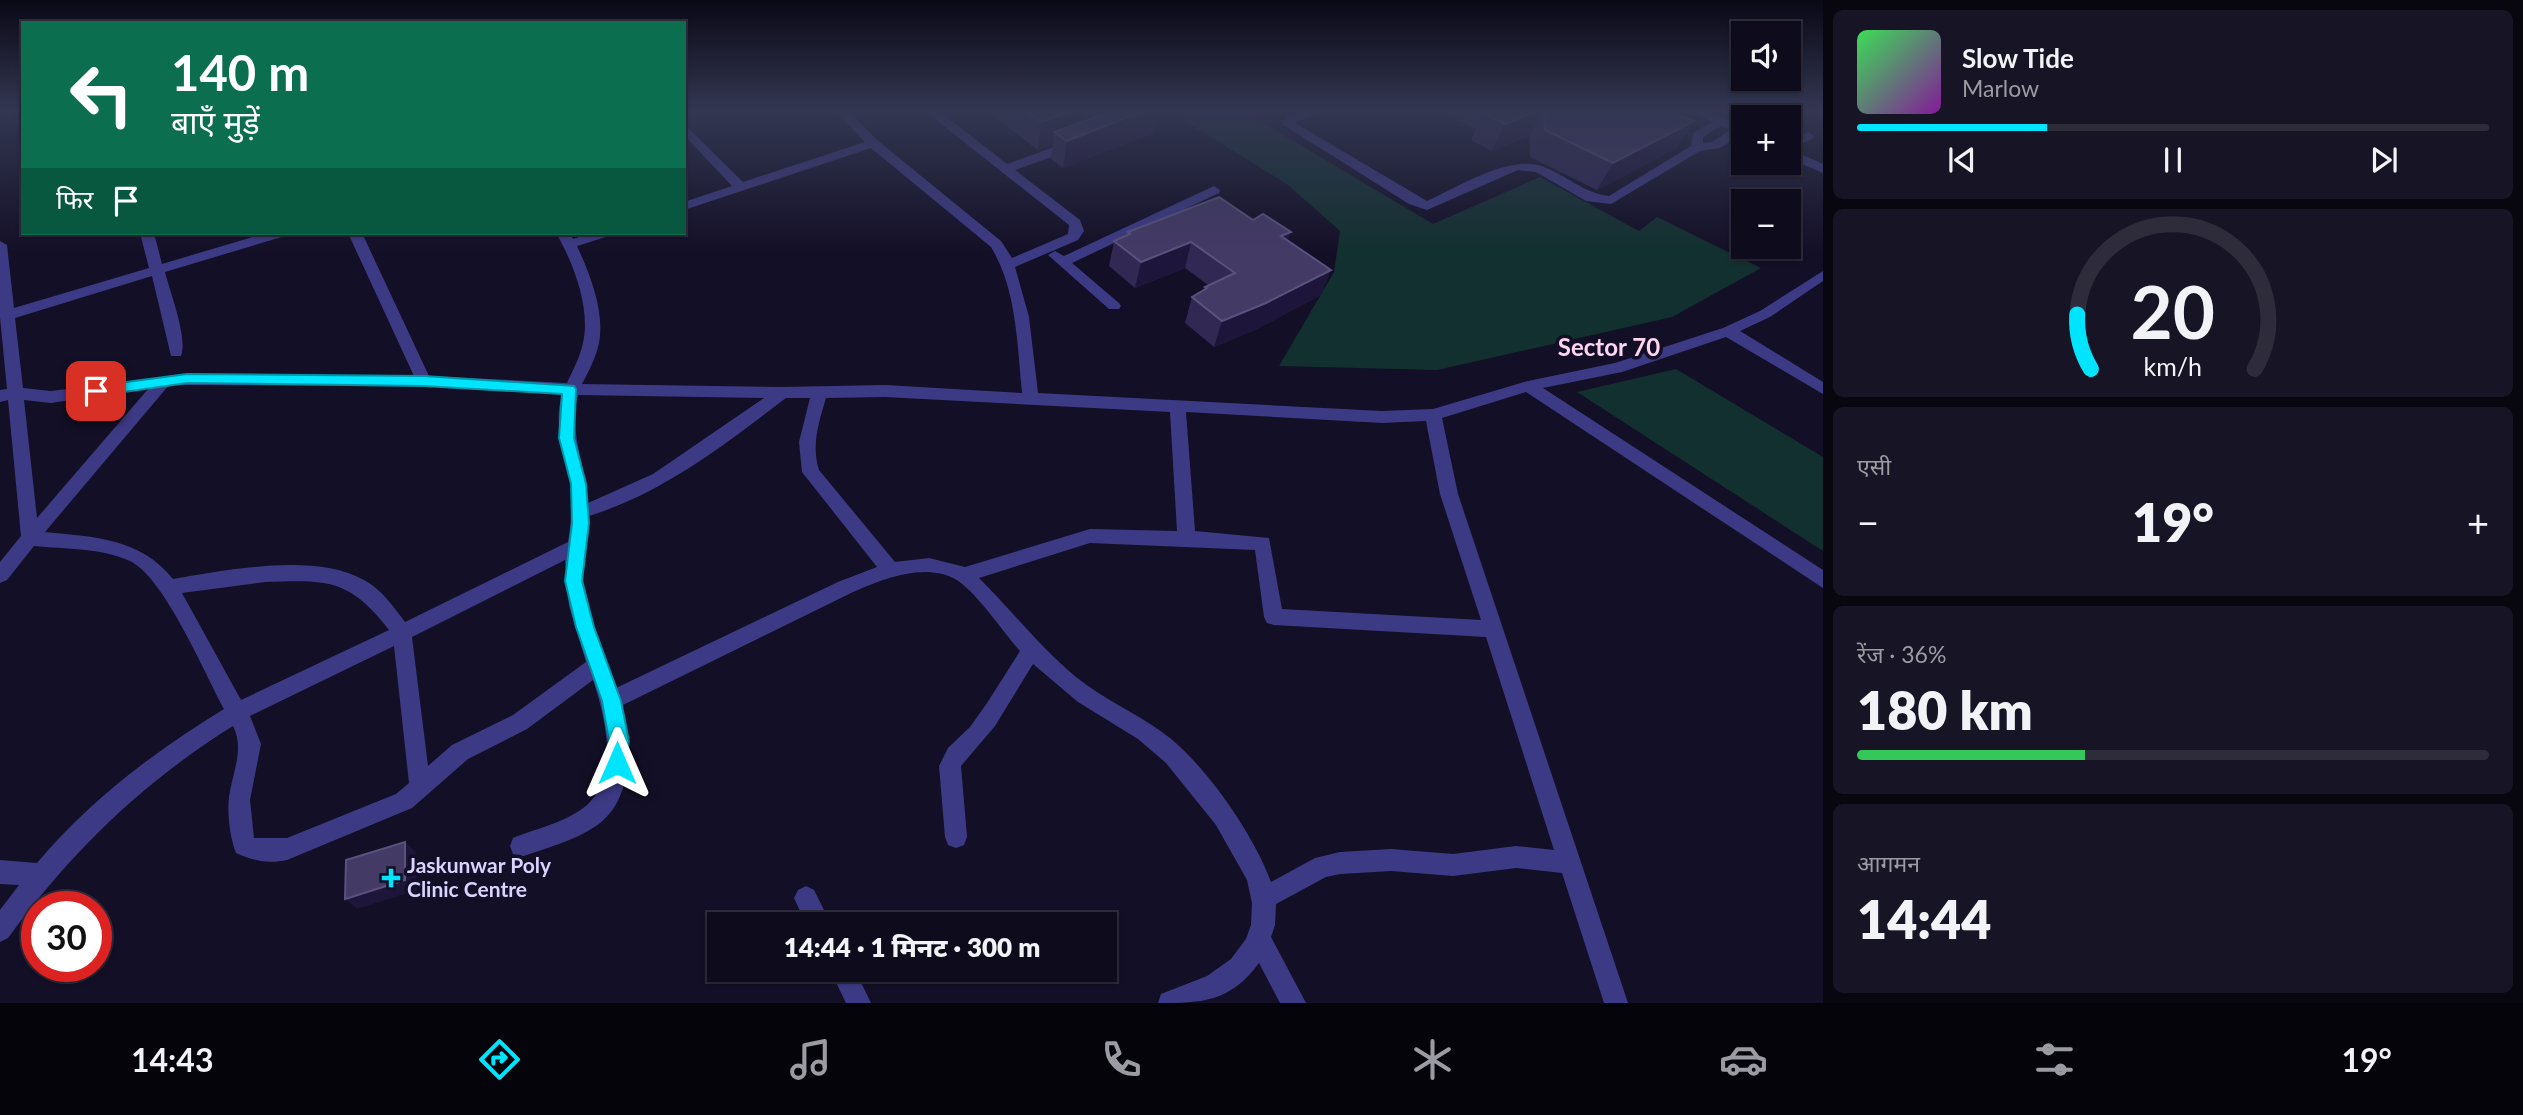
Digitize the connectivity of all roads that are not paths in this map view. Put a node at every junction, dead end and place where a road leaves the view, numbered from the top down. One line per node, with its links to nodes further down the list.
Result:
1 (712, 158): 11 (street)
2 (828, 158): 11 (street)
3 (891, 158): 22 (street)
4 (991, 158): 9 (street)
5 (1036, 158): 9 (street)
6 (1343, 158): 7 (street)
7 (1672, 158)
8 (1807, 158): 10 (street)
9 (1005, 169): 20 (street)
10 (1823, 169)
11 (740, 187): 13 (street)
12 (1214, 190): 21 (street)
13 (686, 205)
14 (148, 235): 23 (street)
15 (274, 235): 23 (street)
16 (356, 235): 30 (street)
17 (589, 235): 18 (street)
18 (567, 238): 32 (street)
19 (0, 245): 26 (street)
20 (1047, 248): 21 (street); 22 (street)
21 (1063, 262): 25 (street)
22 (1010, 264): 37 (street)
23 (158, 271): 26 (street); 28 (street)
24 (1823, 275): 27 (street)
25 (1114, 306)
26 (7, 315): 36 (street)
27 (1728, 331): 31 (street); 33 (street)
28 (176, 352)
29 (165, 380): 30 (street); 36 (street); 41 (street)
30 (424, 381): 32 (street)
31 (1528, 386): 39 (street); 47 (street)
32 (569, 389): 35 (street); 40 (street)
33 (1823, 389)
34 (820, 391): 35 (street); 37 (street); 44 (street)
35 (782, 393): 40 (street)
36 (8, 394): 41 (street)
37 (1031, 398): 38 (street)
38 (1178, 406): 39 (street); 42 (street)
39 (1433, 415): 49 (street)
40 (580, 512): 43 (street)
41 (30, 538): 46 (street); 48 (street)
42 (1186, 538): 45 (street); 49 (street)
43 (578, 546): 50 (street); 52 (street)
44 (891, 571): 45 (street); 53 (street)
45 (964, 575): 51 (street)
46 (0, 576)
47 (1823, 580)
48 (169, 588): 50 (street); 54 (street)
49 (1493, 629): 58 (street)
50 (402, 632): 54 (street); 55 (street)
51 (1031, 650): 56 (street); 62 (street)
52 (598, 666): 53 (street); 55 (street)
53 (611, 701): 57 (street)
54 (237, 712): 55 (street); 60 (street)
55 (420, 788)
56 (956, 837)
57 (521, 846)
58 (1572, 863): 62 (street); 70 (street)
59 (0, 872): 60 (street)
60 (40, 875): 64 (street)
61 (806, 898): 63 (street)
62 (1264, 898): 65 (street)
63 (813, 912)
64 (0, 930)
65 (1259, 939): 68 (street); 69 (street)
66 (848, 982): 67 (street)
67 (859, 1003)
68 (1170, 1003)
69 (1294, 1003)
70 (1616, 1003)

